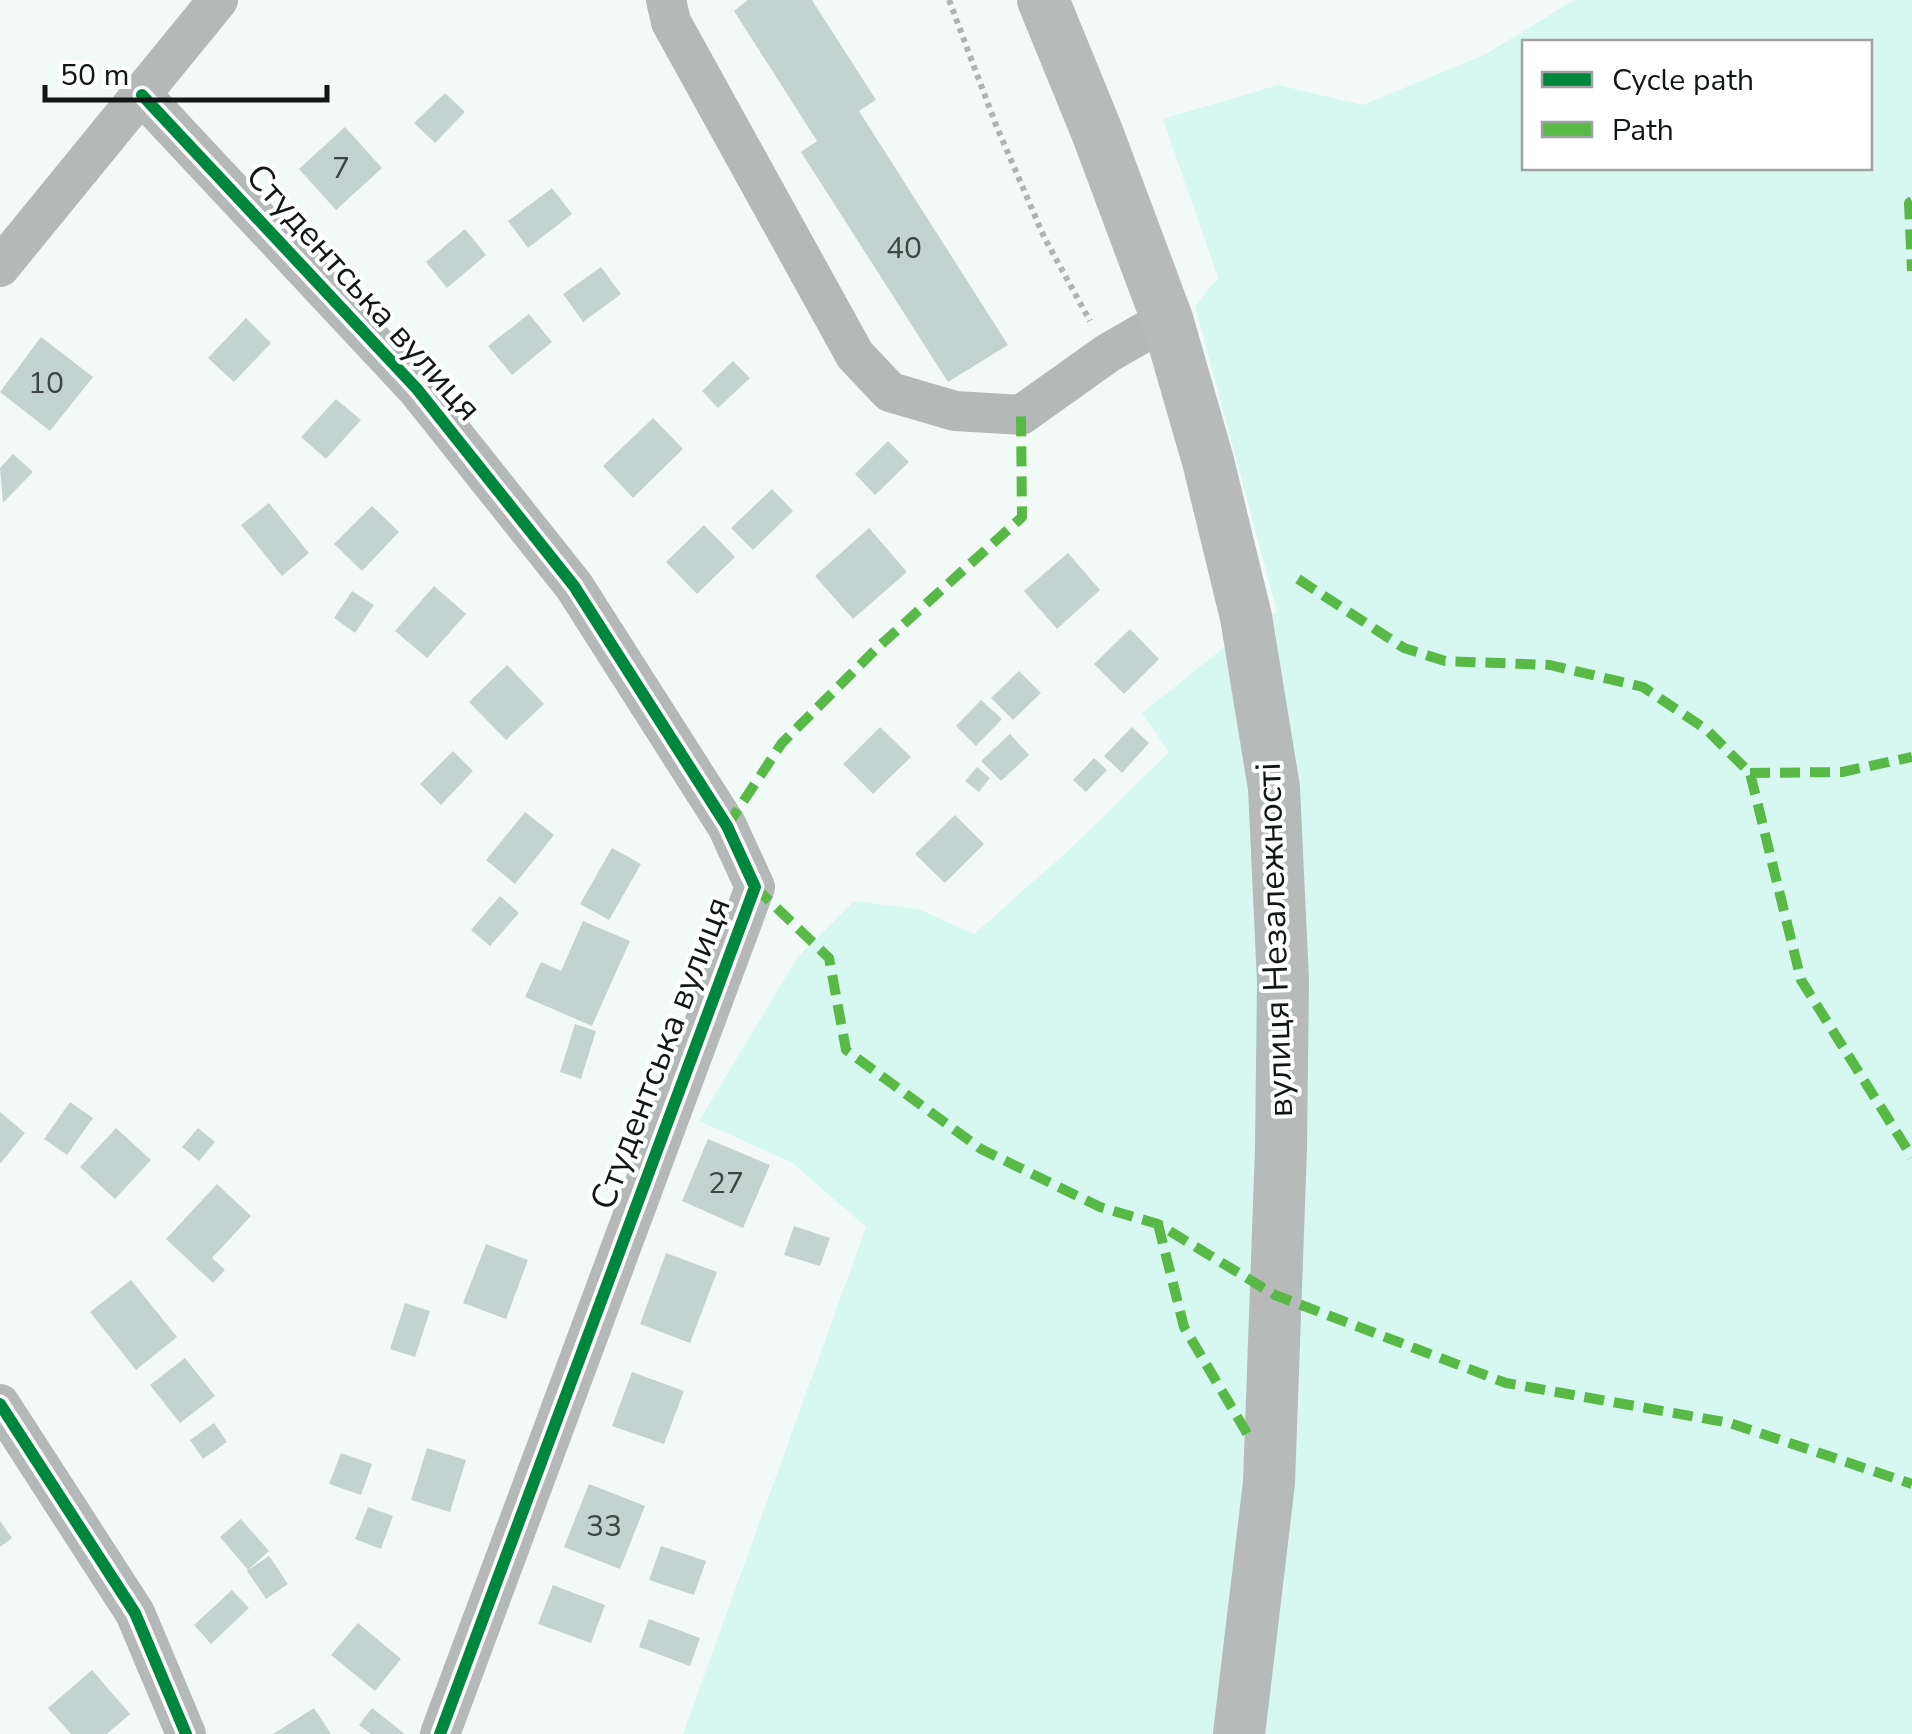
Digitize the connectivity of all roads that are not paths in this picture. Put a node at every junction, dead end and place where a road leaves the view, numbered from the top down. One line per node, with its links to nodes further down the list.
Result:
1 (218, 0): 4 (street)
2 (666, 0): 6 (street)
3 (1043, 0): 6 (main road, вулиця Незалежності)
4 (142, 95): 5 (street); 9 (street, Студентська вулиця)
5 (0, 267)
6 (1166, 319): 10 (main road, вулиця Незалежності)
7 (0, 1404): 8 (street)
8 (186, 1734)
9 (440, 1734)
10 (1239, 1734)

